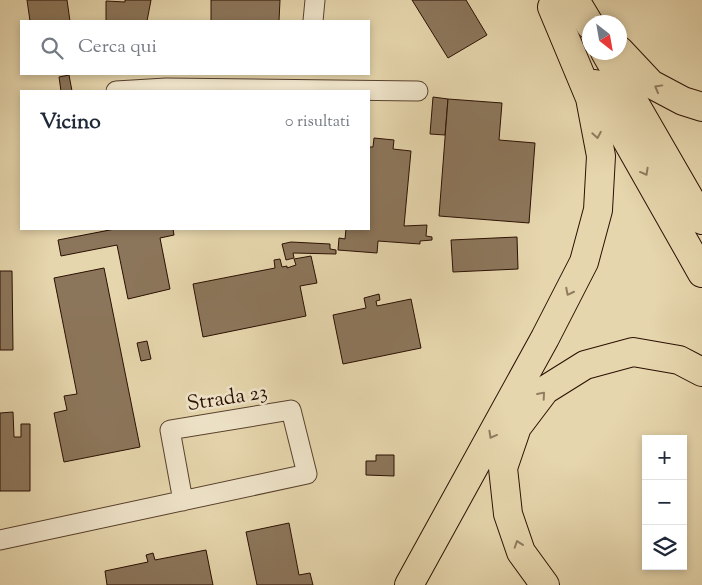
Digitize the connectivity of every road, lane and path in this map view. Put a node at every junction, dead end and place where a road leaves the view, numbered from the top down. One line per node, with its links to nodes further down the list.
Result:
1 (315, 0): 6 (street)
2 (582, 0): 4 (highway)
3 (558, 2): 5 (highway); 14 (highway, one-way to 14); 18 (highway, one-way to 18)
4 (593, 15)
5 (582, 19)
6 (313, 20)
7 (627, 58): 12 (highway, one-way to 7)
8 (611, 60): 13 (highway)
9 (308, 82): 10 (street); 11 (street)
10 (133, 90)
11 (418, 92)
12 (702, 107)
13 (702, 220)
14 (702, 274)
15 (702, 372): 19 (highway, one-way to 15)
16 (183, 501): 16 (street, Strada 23); 17 (street, Strada 23)
17 (0, 540)
18 (409, 585)
19 (545, 585)

